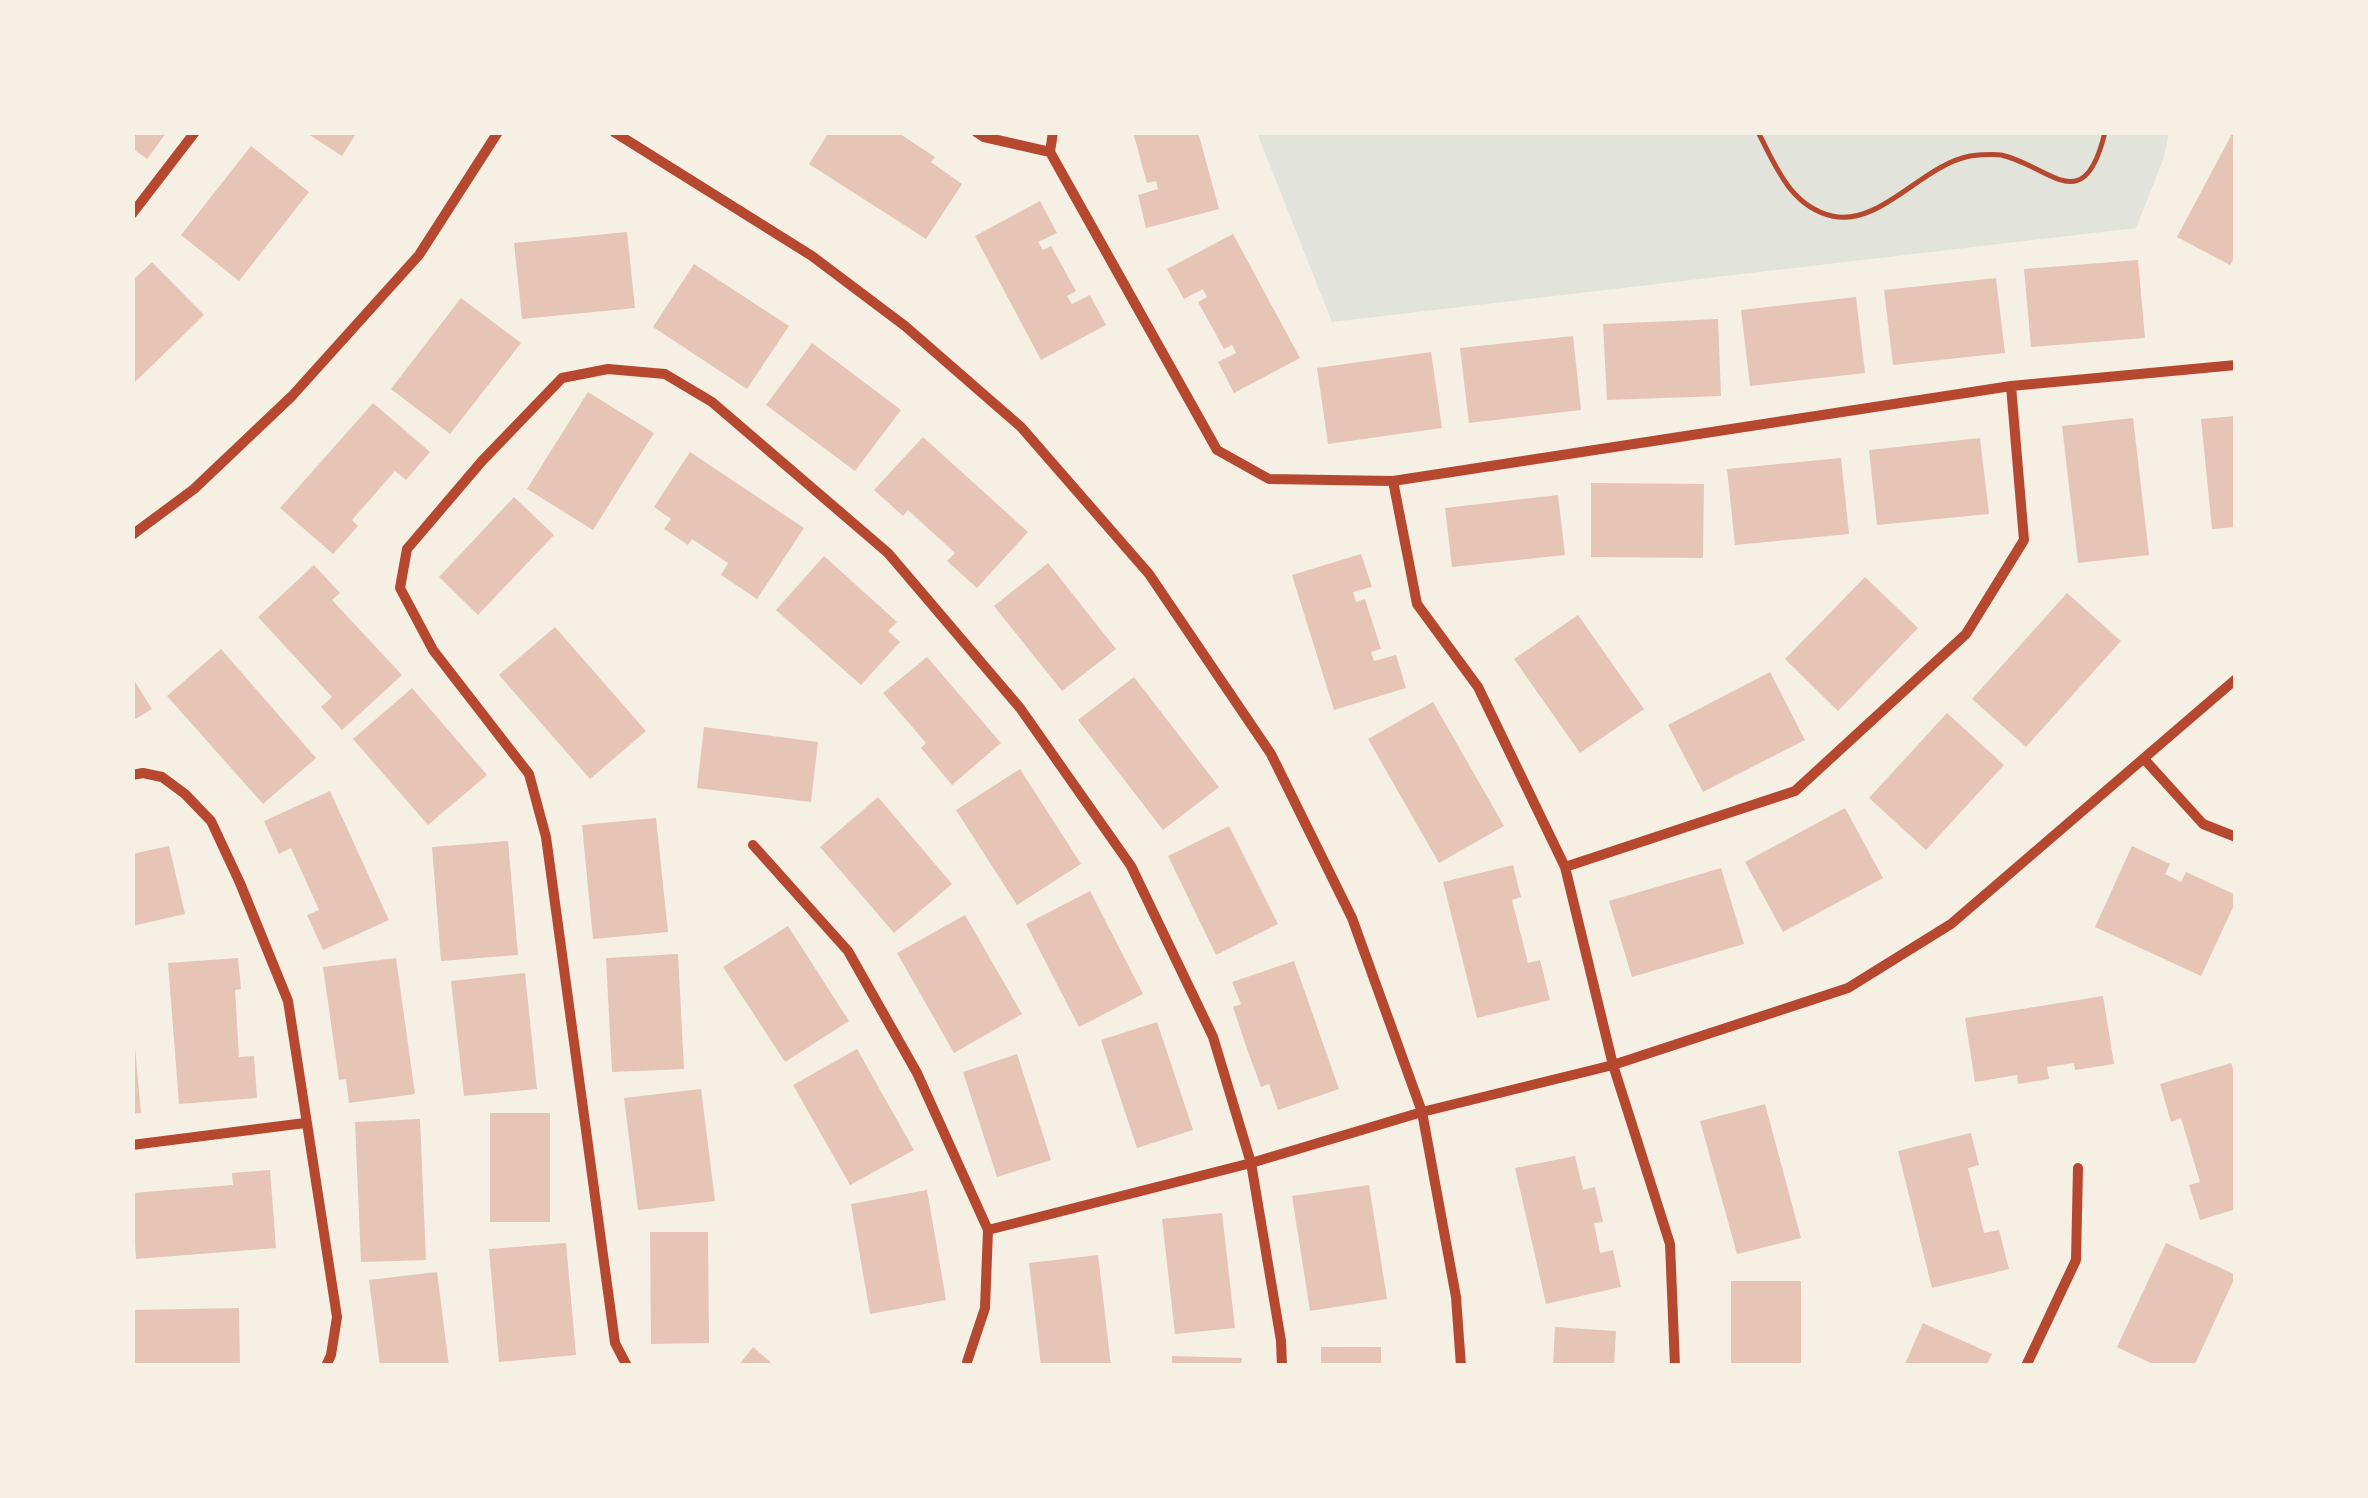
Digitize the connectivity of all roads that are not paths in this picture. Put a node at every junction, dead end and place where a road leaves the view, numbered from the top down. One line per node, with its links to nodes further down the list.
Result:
1 (195, 132): 7 (street)
2 (498, 132): 11 (street)
3 (614, 132): 19 (street)
4 (976, 132): 6 (street)
5 (1053, 132): 6 (street)
6 (1050, 152): 10 (street)
7 (132, 214)
8 (2236, 366): 9 (street)
9 (2011, 386): 10 (street); 17 (street)
10 (1393, 481): 17 (street)
11 (132, 535)
12 (2236, 678): 13 (street)
13 (2145, 760): 15 (street); 18 (street)
14 (138, 774): 20 (street)
15 (2236, 837)
16 (753, 845): 24 (street)
17 (1565, 867): 18 (street)
18 (1613, 1064): 19 (street); 30 (street)
19 (1422, 1112): 22 (street); 29 (street)
20 (305, 1124): 21 (street); 26 (street)
21 (132, 1145)
22 (1250, 1163): 24 (street); 27 (street); 28 (street)
23 (2078, 1168): 31 (street)
24 (988, 1230): 25 (street)
25 (967, 1362)
26 (326, 1366)
27 (627, 1366)
28 (1282, 1366)
29 (1461, 1366)
30 (1675, 1366)
31 (2026, 1366)

